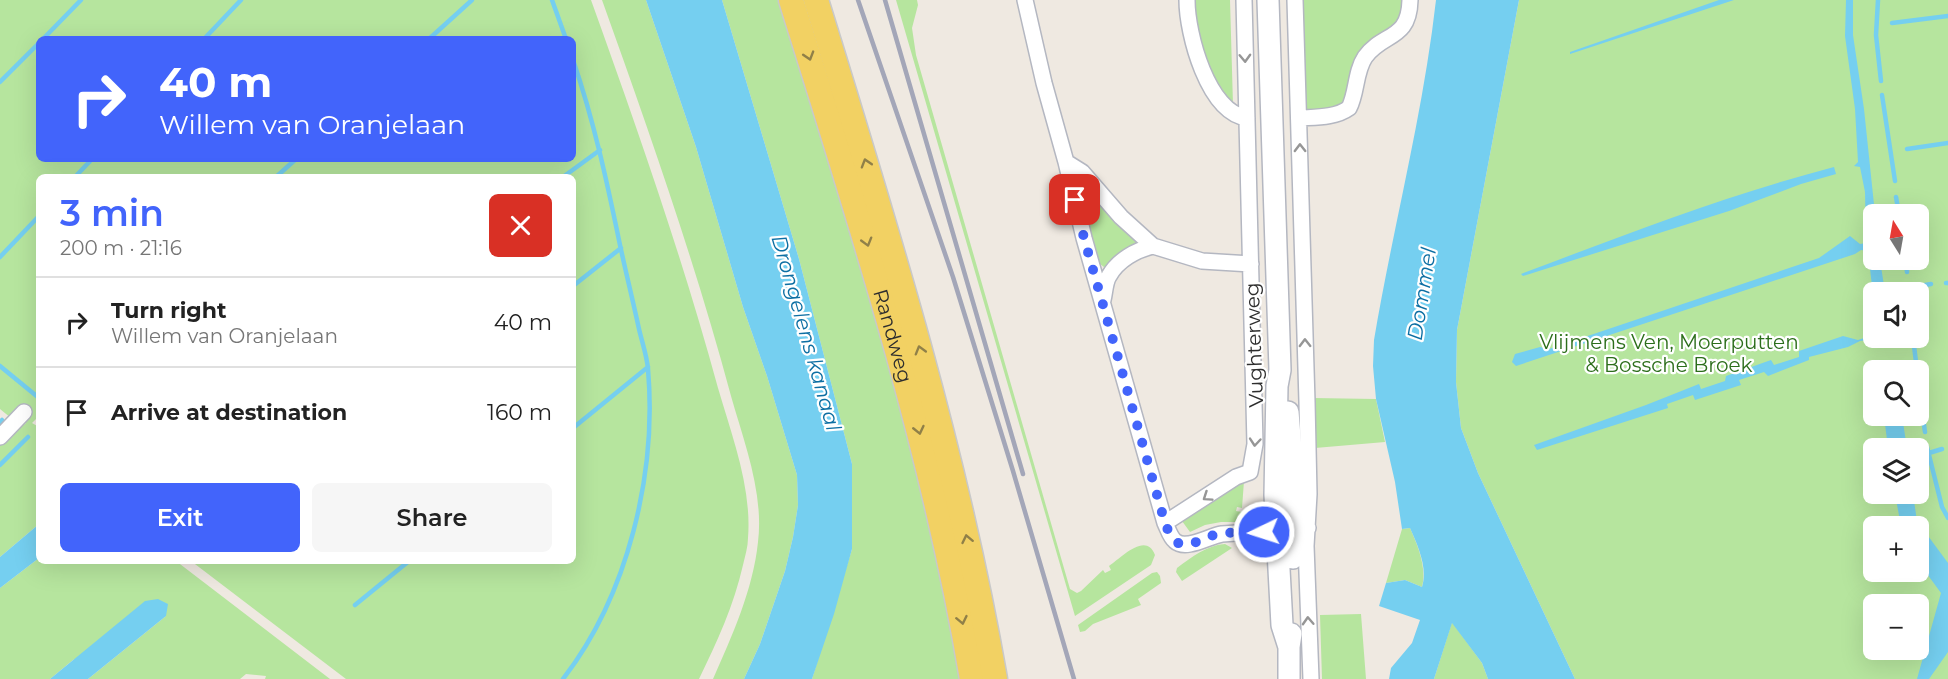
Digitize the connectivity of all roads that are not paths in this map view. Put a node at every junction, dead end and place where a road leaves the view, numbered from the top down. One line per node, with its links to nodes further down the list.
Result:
1 (791, 0): 19 (main road, Randweg, one-way to 19)
2 (816, 0): 20 (main road, Randweg, one-way to 2)
3 (1187, 0): 9 (street)
4 (1244, 0): 9 (street, Vughterweg, one-way to 9)
5 (1268, 0): 18 (main road, Vughterweg)
6 (1295, 0): 10 (street, Vughterweg)
7 (1410, 0): 10 (street)
8 (1026, 1): 11 (street)
9 (1247, 118): 13 (street, Vughterweg)
10 (1300, 118): 18 (street, Vughterweg, one-way to 10)
11 (1066, 162): 12 (street); 14 (street)
12 (1153, 246): 13 (street); 14 (street)
13 (1251, 264): 17 (street, Vughterweg, one-way to 17)
14 (1103, 303): 17 (street)
15 (24, 412): 16 (street)
16 (0, 437)
17 (1165, 523): 18 (street)
18 (1292, 529): 21 (main road, Vughterweg); 22 (street, one-way to 18)
19 (972, 679)
20 (995, 679)
21 (1289, 679)
22 (1311, 679)

